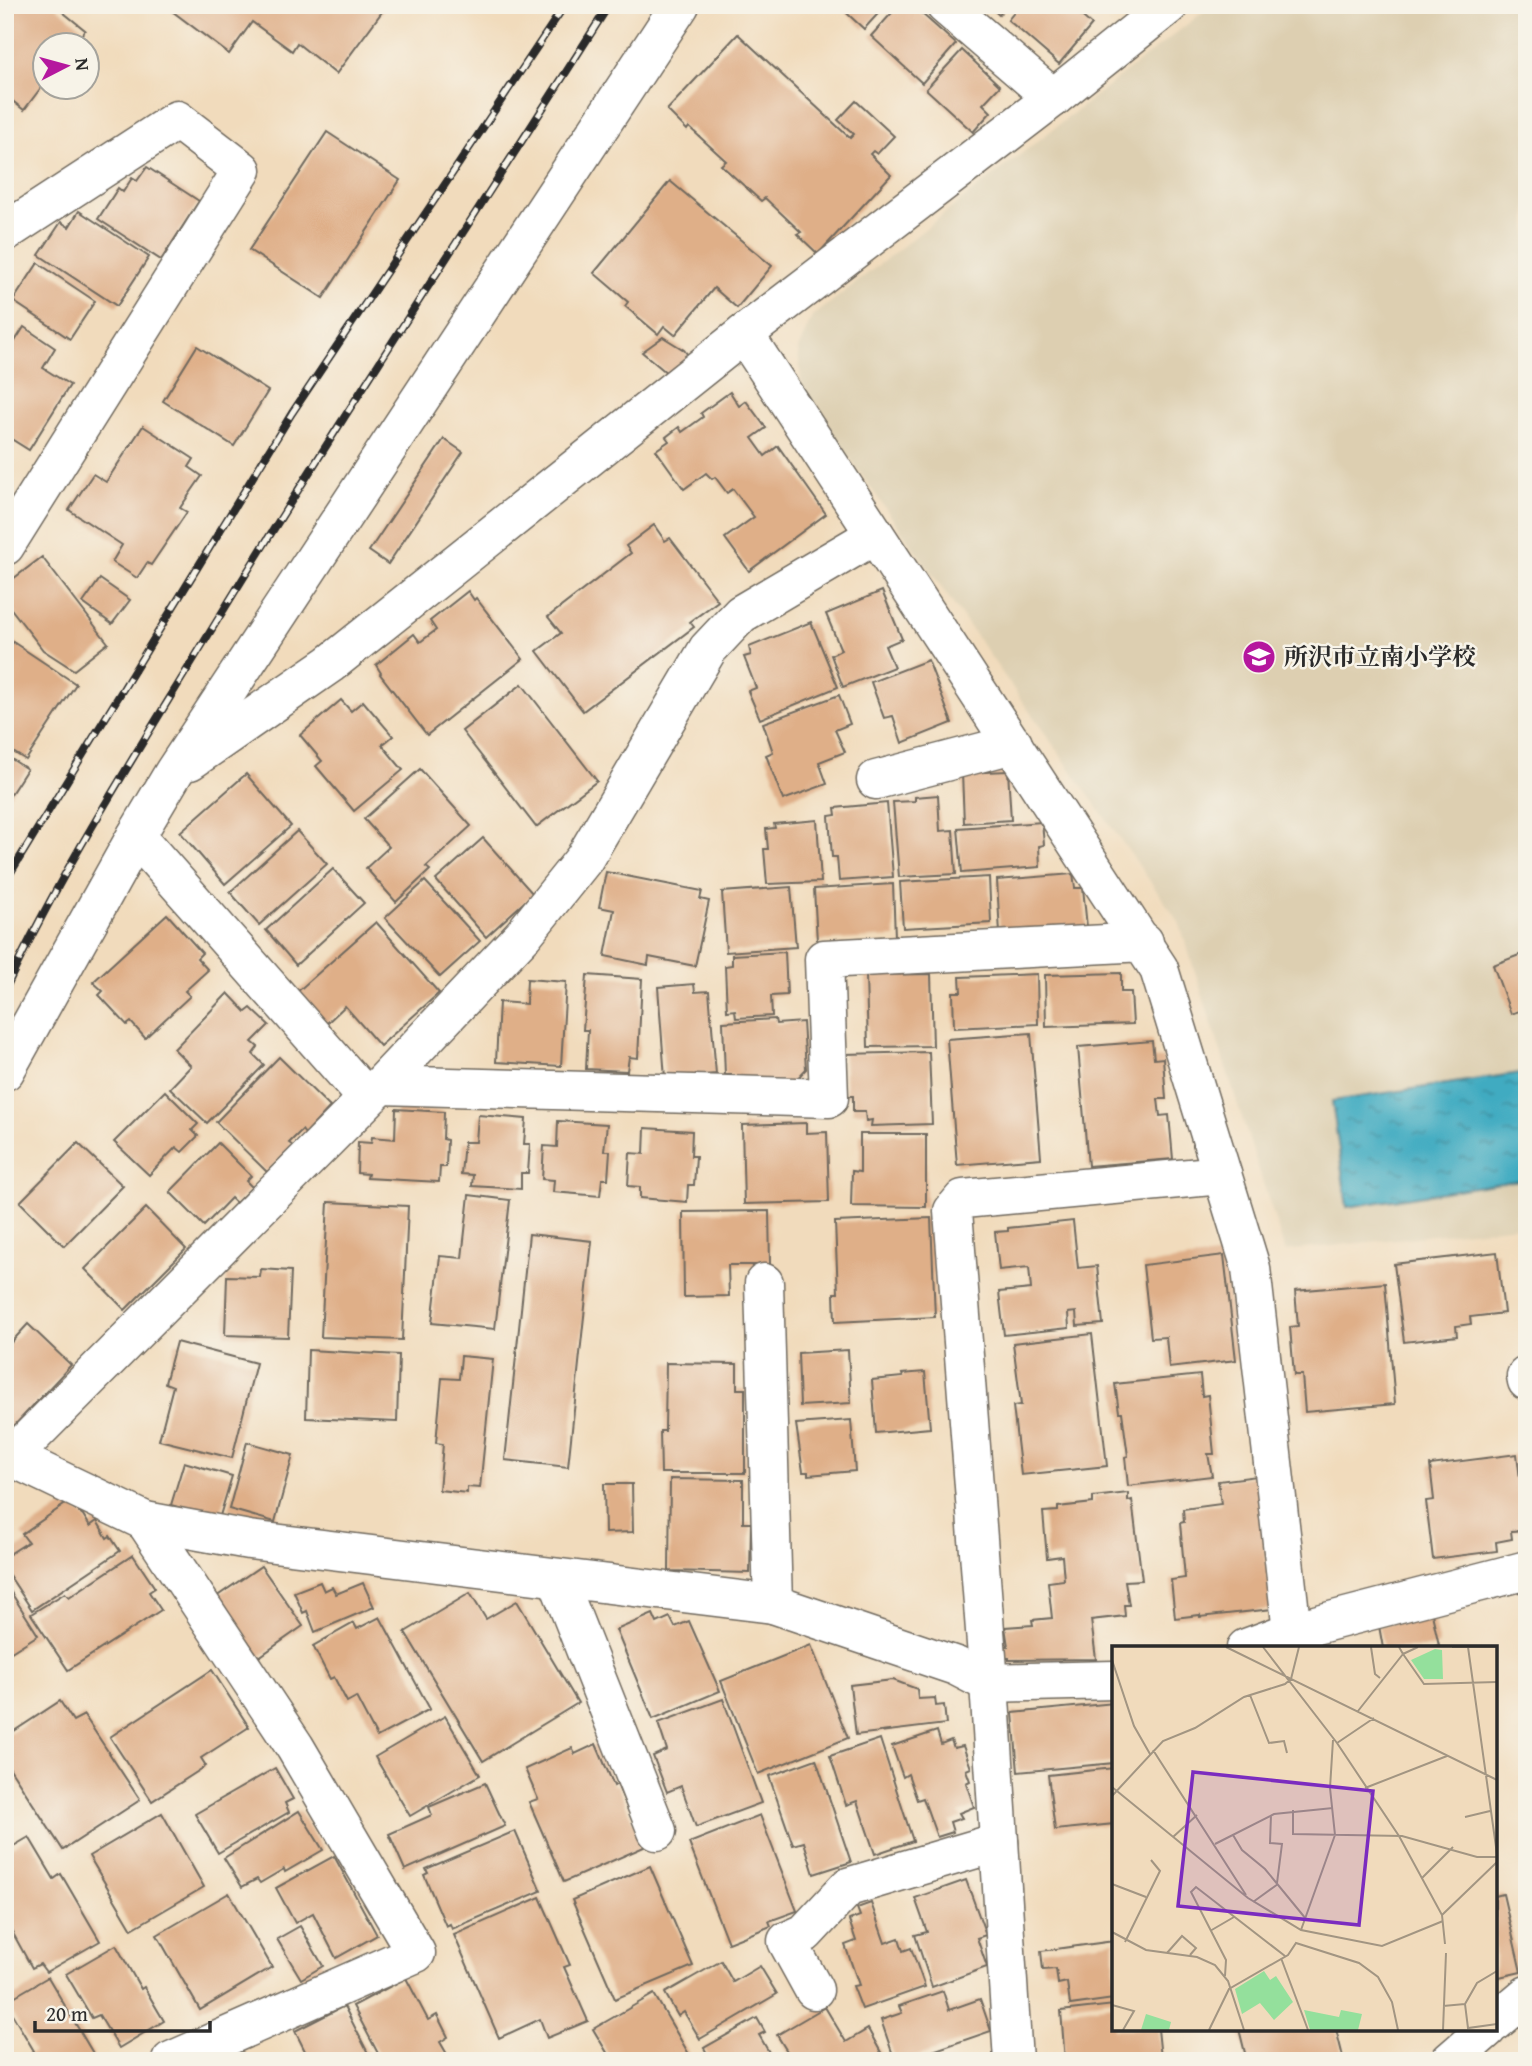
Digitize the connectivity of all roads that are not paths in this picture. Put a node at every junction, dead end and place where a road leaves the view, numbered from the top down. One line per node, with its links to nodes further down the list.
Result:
1 (680, 5): 10 (street)
2 (945, 5): 4 (street)
3 (1169, 5): 4 (street)
4 (1053, 98): 6 (street)
5 (5, 232): 8 (street)
6 (744, 334): 7 (street); 10 (street)
7 (876, 535): 9 (street); 15 (street)
8 (5, 546)
9 (1013, 744): 11 (street); 13 (street)
10 (174, 772): 12 (street)
11 (876, 780)
12 (136, 836): 14 (street); 15 (street)
13 (1144, 942): 15 (street); 16 (street)
14 (5, 1071)
15 (374, 1092): 18 (street)
16 (1222, 1175): 23 (street); 26 (street)
17 (764, 1283): 22 (street)
18 (8, 1455): 19 (street)
19 (145, 1521): 21 (street); 33 (street)
20 (1527, 1570): 23 (street)
21 (556, 1578): 22 (street); 27 (street)
22 (773, 1604): 26 (street)
23 (1292, 1632): 24 (street)
24 (1252, 1646)
25 (1112, 1680): 26 (street)
26 (989, 1683): 28 (street)
27 (657, 1831)
28 (999, 1842): 29 (street); 34 (street)
29 (814, 1990)
30 (1527, 1995): 31 (street)
31 (1497, 2020)
32 (1485, 2031): 35 (street)
33 (171, 2061)
34 (1013, 2061)
35 (1450, 2061)

